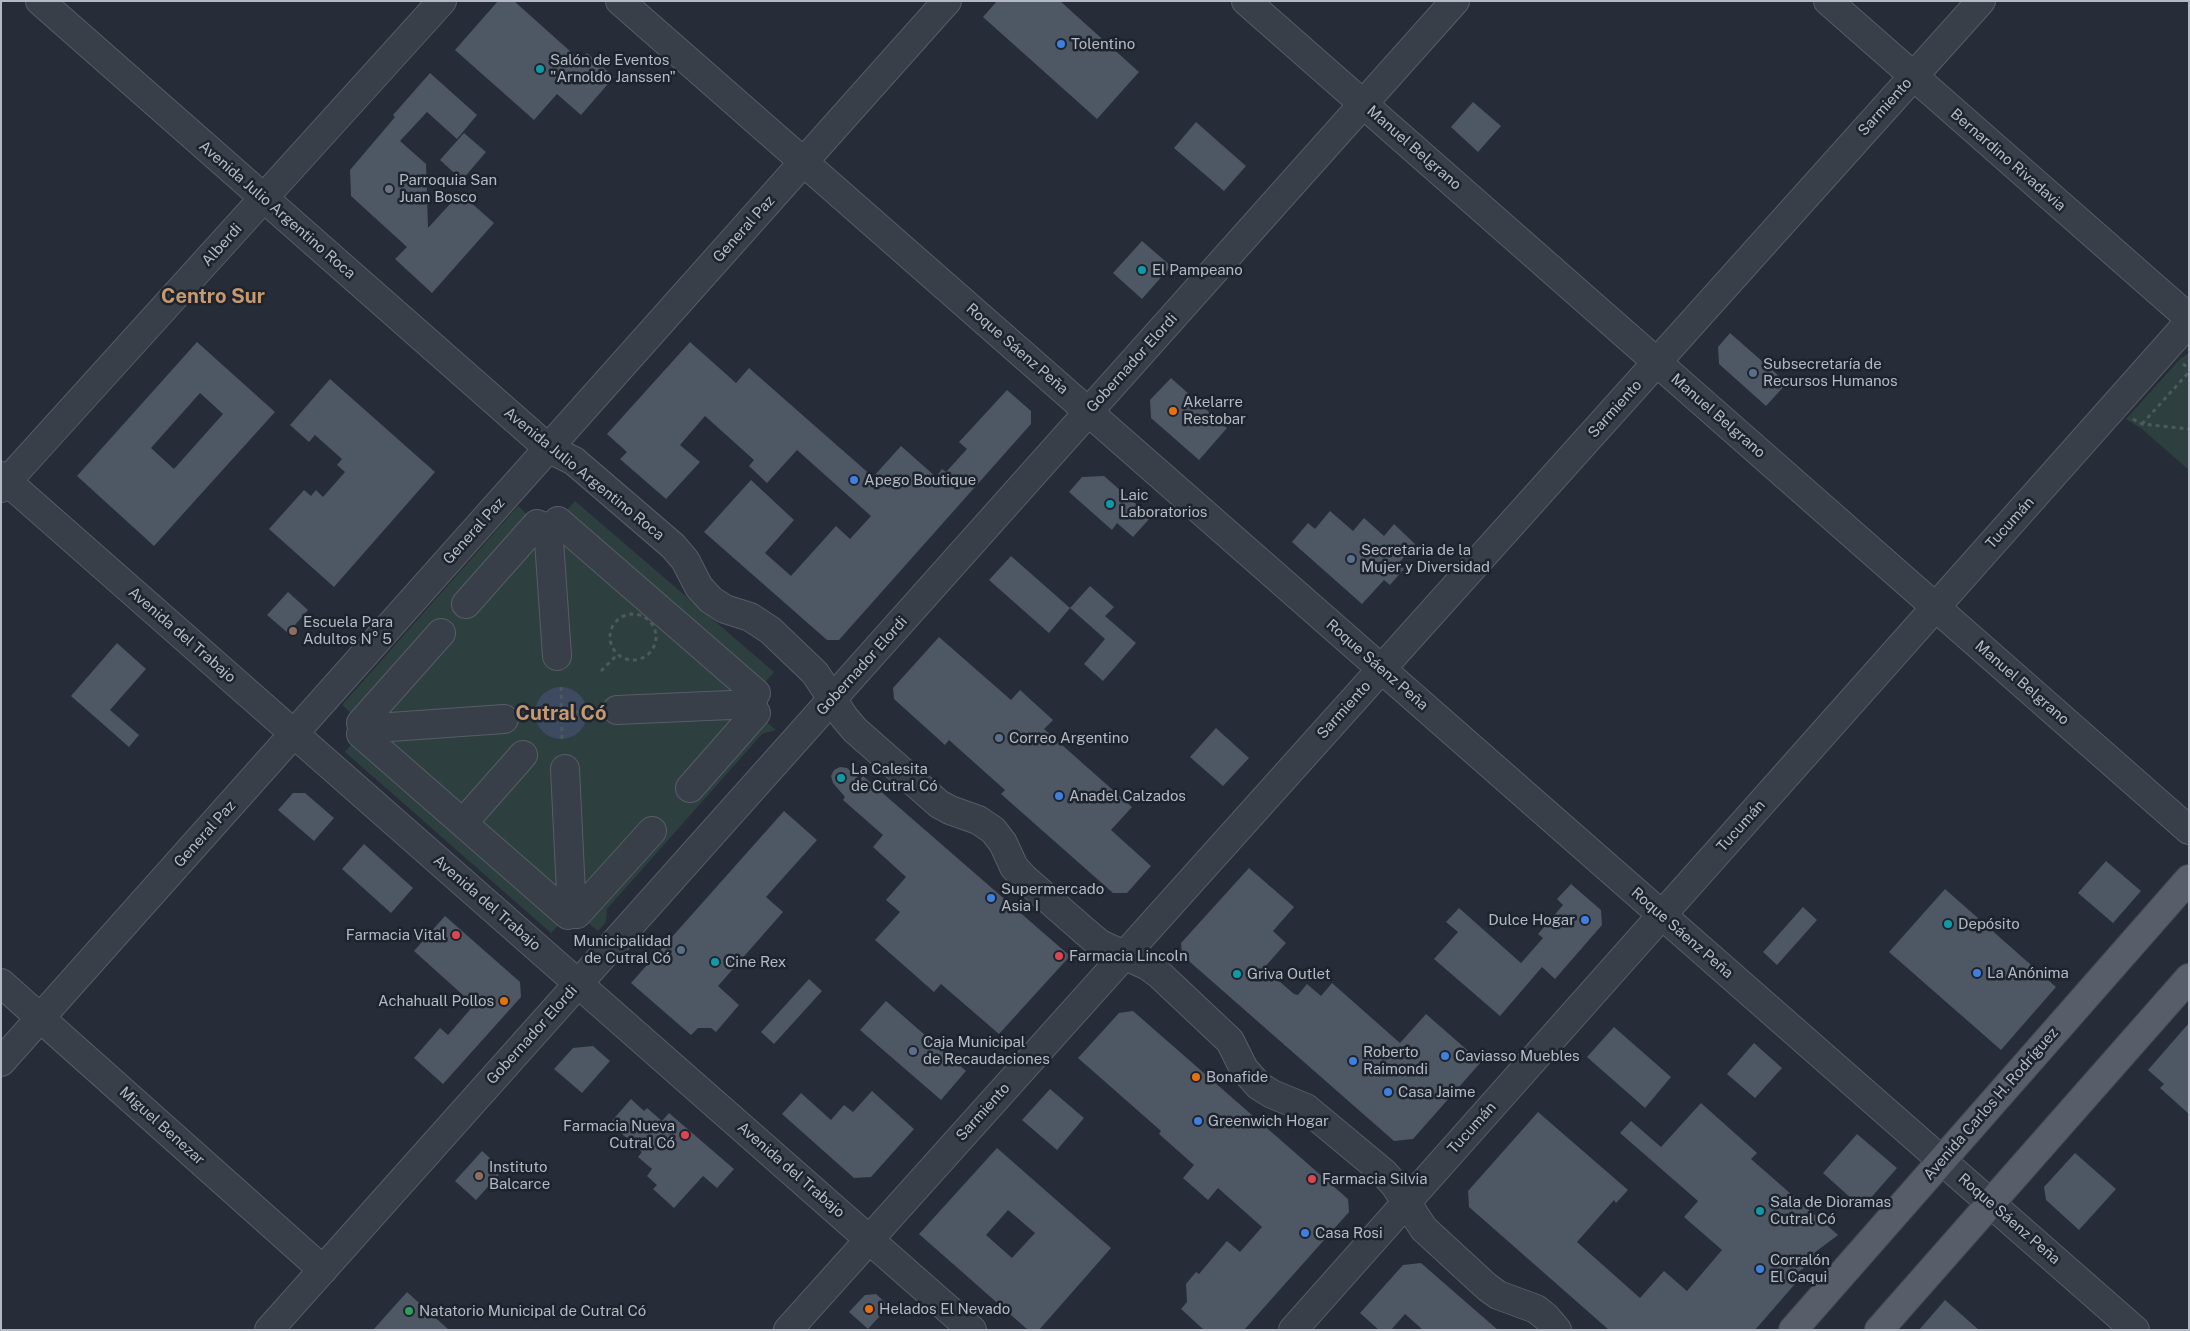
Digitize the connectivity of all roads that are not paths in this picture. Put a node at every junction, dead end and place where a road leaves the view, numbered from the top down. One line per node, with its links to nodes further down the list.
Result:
1 (40, 1): 12 (street, Avenida Julio Argentino Roca)
2 (442, 1): 12 (street, Alberdi)
3 (620, 1): 11 (street, Roque Sáenz Peña)
4 (947, 1): 11 (street, General Paz)
5 (1246, 1): 10 (street, Manuel Belgrano)
6 (1455, 1): 10 (street, Gobernador Elordi)
7 (1828, 1): 9 (street, Bernardino Rivadavia)
8 (1980, 1): 9 (street, Sarmiento)
9 (1913, 76): 13 (street, Bernardino Rivadavia); 14 (street, Sarmiento)
10 (1363, 104): 14 (street, Manuel Belgrano); 15 (street, Gobernador Elordi)
11 (804, 162): 15 (street, Roque Sáenz Peña); 16 (street, General Paz)
12 (264, 198): 16 (street, Avenida Julio Argentino Roca); 17 (street, Alberdi)
13 (2189, 320): 20 (street, Tucumán)
14 (1656, 362): 20 (street, Manuel Belgrano); 23 (street, Sarmiento)
15 (1088, 412): 23 (street, Roque Sáenz Peña); 24 (street, Gobernador Elordi)
16 (548, 448): 24 (street, Avenida Julio Argentino Roca); 29 (street, General Paz)
17 (3, 482): 29 (street, Avenida del Trabajo)
18 (548, 524): 19 (street); 22 (street); 25 (street)
19 (466, 604)
20 (1935, 607): 34 (street, Manuel Belgrano); 38 (street, Tucumán)
21 (441, 632): 28 (street)
22 (556, 656)
23 (1381, 669): 38 (street, Roque Sáenz Peña); 39 (street, Sarmiento)
24 (833, 699): 39 (street, Avenida Julio Argentino Roca); 42 (street, Gobernador Elordi)
25 (755, 703): 26 (street); 32 (street)
26 (617, 710)
27 (504, 718): 28 (street)
28 (361, 729): 33 (street)
29 (294, 733): 42 (street, Avenida del Trabajo); 43 (street, General Paz)
30 (523, 755): 33 (street)
31 (565, 769): 37 (street)
32 (690, 788)
33 (463, 823): 37 (street)
34 (2189, 830)
35 (652, 831): 37 (street)
36 (2189, 879): 45 (main road, Avenida Carlos H. Rodríguez)
37 (572, 914)
38 (1662, 915): 45 (street, Roque Sáenz Peña); 46 (street, Tucumán)
39 (1124, 955): 46 (street, Avenida Julio Argentino Roca); 48 (street, Sarmiento)
40 (2189, 978): 47 (main road)
41 (1, 983): 43 (street, Miguel Benezar)
42 (578, 984): 48 (street, Avenida del Trabajo); 49 (street, Gobernador Elordi)
43 (40, 1018): 44 (street, General Paz); 49 (street, Miguel Benezar)
44 (1, 1062)
45 (1941, 1160): 47 (street, Roque Sáenz Peña); 55 (main road, Avenida Carlos H. Rodríguez)
46 (1406, 1203): 53 (street, Tucumán); 54 (street, Avenida Julio Argentino Roca)
47 (1990, 1204): 56 (main road); 57 (street, Roque Sáenz Peña)
48 (869, 1239): 51 (street, Sarmiento); 52 (street, Avenida del Trabajo)
49 (323, 1270): 50 (street, Gobernador Elordi)
50 (269, 1330)
51 (788, 1330)
52 (972, 1330)
53 (1293, 1330)
54 (1557, 1330)
55 (1793, 1330)
56 (1879, 1330)
57 (2135, 1330)

